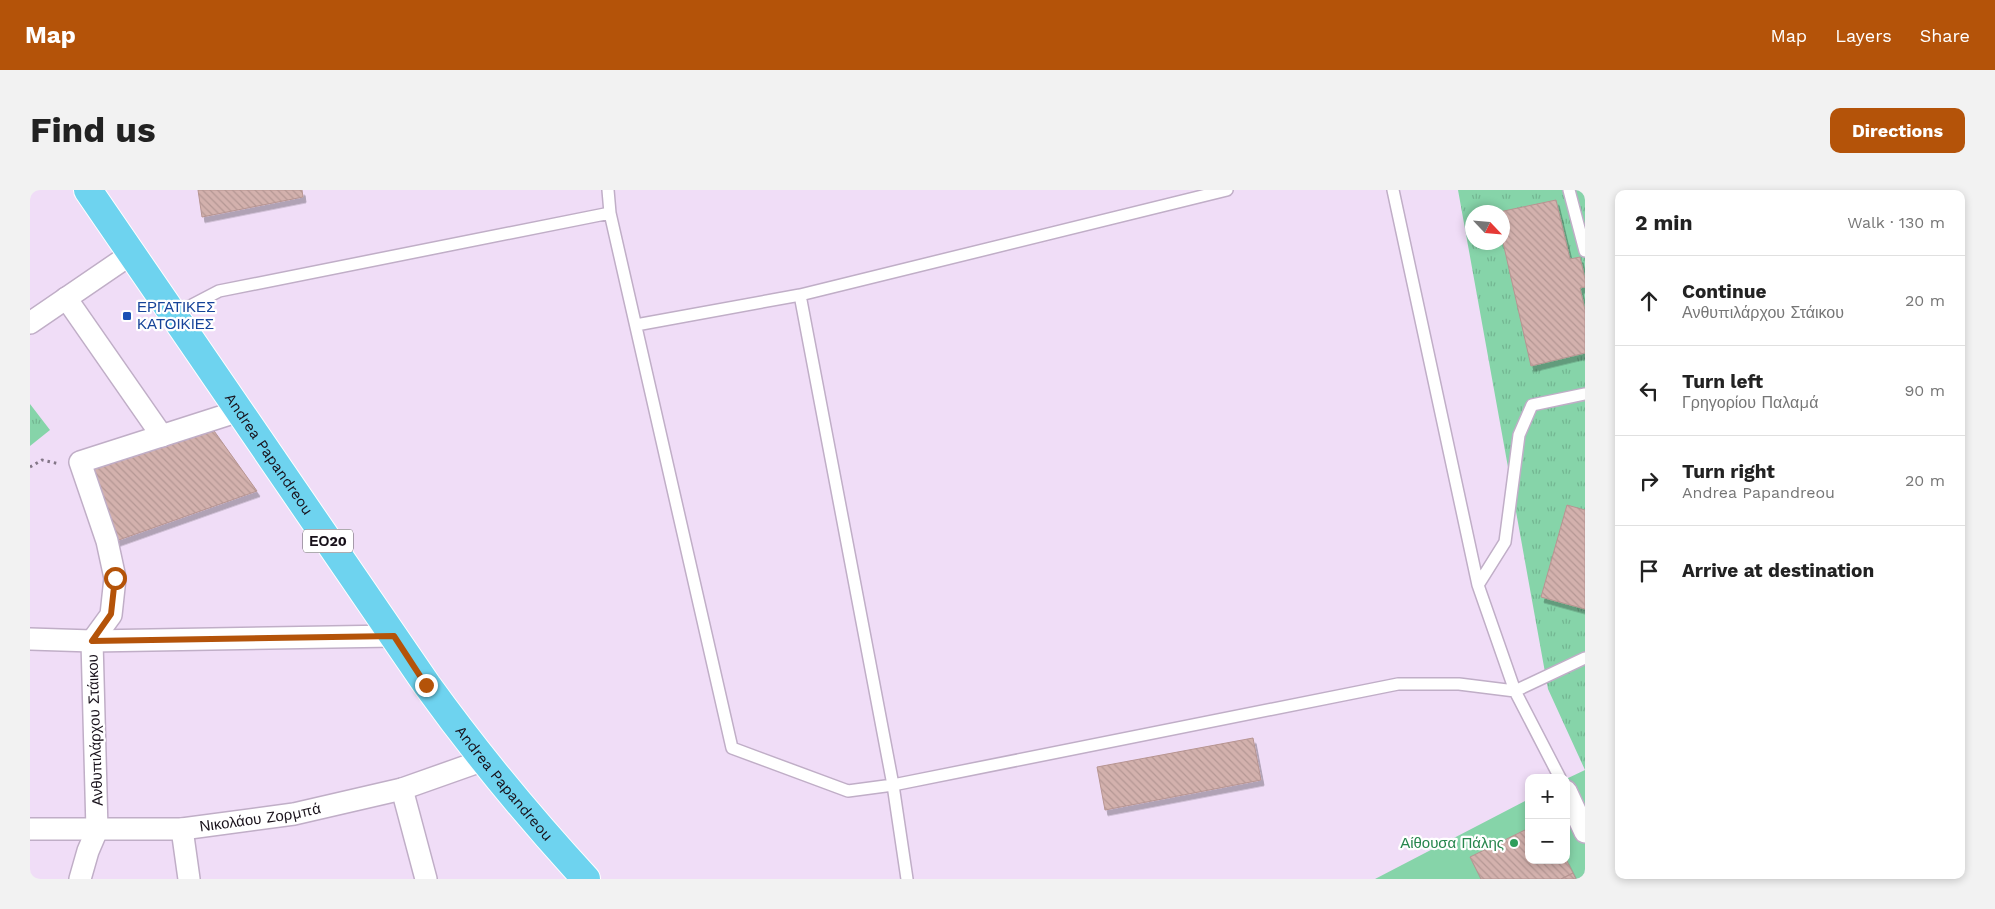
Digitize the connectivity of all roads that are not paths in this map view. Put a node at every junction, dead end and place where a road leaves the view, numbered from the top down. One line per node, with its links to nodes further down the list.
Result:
1 (88, 190): 8 (main road, Andrea Papandreou / ΕΟ20)
2 (608, 190): 6 (lane)
3 (1227, 190): 9 (lane)
4 (1392, 190): 17 (lane)
5 (1569, 190): 7 (lane)
6 (610, 213): 11 (lane); 13 (lane)
7 (1585, 251)
8 (132, 254): 10 (street); 11 (main road, Andrea Papandreou / ΕΟ20)
9 (800, 295): 13 (lane); 25 (lane)
10 (66, 298): 12 (street); 16 (street)
11 (174, 315): 15 (main road, Andrea Papandreou / ΕΟ20)
12 (30, 324)
13 (636, 325): 25 (lane)
14 (1585, 394): 17 (lane)
15 (239, 411): 16 (street); 18 (main road, Andrea Papandreou / ΕΟ20)
16 (162, 436): 20 (street, Ανθυπιλάρχου Στάικου)
17 (1478, 585): 22 (lane)
18 (394, 636): 20 (street); 23 (main road, Andrea Papandreou / ΕΟ20)
19 (30, 639): 20 (street)
20 (92, 641): 30 (street, Ανθυπιλάρχου Στάικου)
21 (1585, 658): 22 (lane)
22 (1515, 691): 24 (lane); 25 (lane)
23 (484, 760): 26 (street, Νικολάου Ζορμπά); 35 (main road, Andrea Papandreou / ΕΟ20)
24 (1558, 774)
25 (893, 785): 36 (lane)
26 (402, 789): 29 (street, Νικολάου Ζορμπά); 34 (street)
27 (1570, 800): 31 (street)
28 (30, 828): 30 (street, Νικολάου Ζορμπά)
29 (182, 829): 30 (street, Νικολάου Ζορμπά); 33 (street)
30 (98, 830): 32 (street)
31 (1585, 832)
32 (80, 879)
33 (189, 879)
34 (426, 879)
35 (586, 879)
36 (908, 879)

